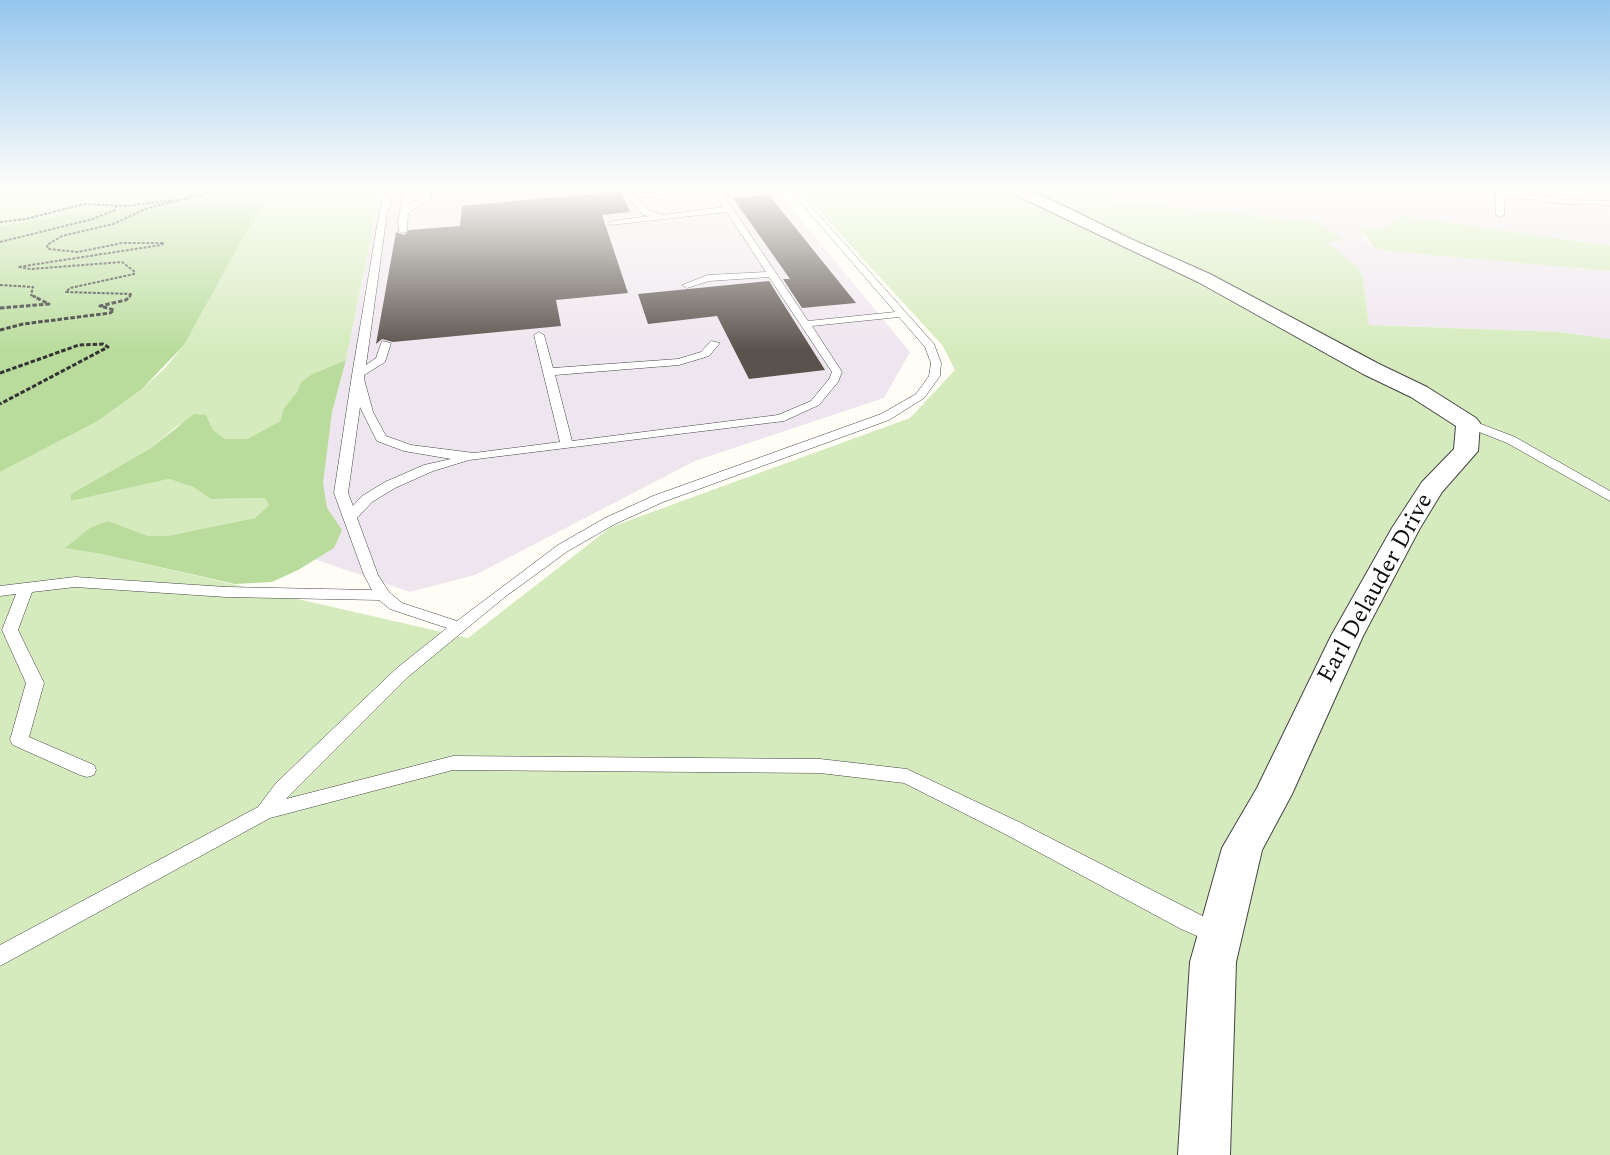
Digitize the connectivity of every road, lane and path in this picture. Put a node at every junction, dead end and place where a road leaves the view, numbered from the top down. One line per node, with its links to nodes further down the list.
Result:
1 (52, 242): 12 (path)
2 (378, 242): 18 (lane)
3 (751, 242): 6 (lane)
4 (839, 242): 10 (lane)
5 (1123, 242): 20 (street)
6 (772, 274): 8 (lane); 11 (lane)
7 (0, 285): 9 (path)
8 (687, 285)
9 (0, 308)
10 (903, 314): 11 (lane); 28 (lane)
11 (805, 324): 21 (lane)
12 (0, 330)
13 (539, 335): 16 (lane)
14 (386, 343): 18 (lane)
15 (715, 343): 16 (lane)
16 (548, 372): 21 (lane)
17 (0, 373): 19 (path)
18 (357, 375): 22 (lane); 24 (lane)
19 (0, 405)
20 (1468, 423): 23 (lane); 31 (street, Earl Delauder Drive)
21 (567, 445): 22 (lane)
22 (474, 458): 24 (lane)
23 (1610, 497)
24 (350, 517): 27 (lane)
25 (27, 586): 26 (lane); 27 (lane); 29 (lane)
26 (0, 591)
27 (383, 595): 28 (lane)
28 (460, 627): 30 (lane)
29 (87, 770)
30 (264, 812): 31 (lane); 32 (lane)
31 (1219, 935): 33 (street, Earl Delauder Drive)
32 (0, 956)
33 (1204, 1155)

